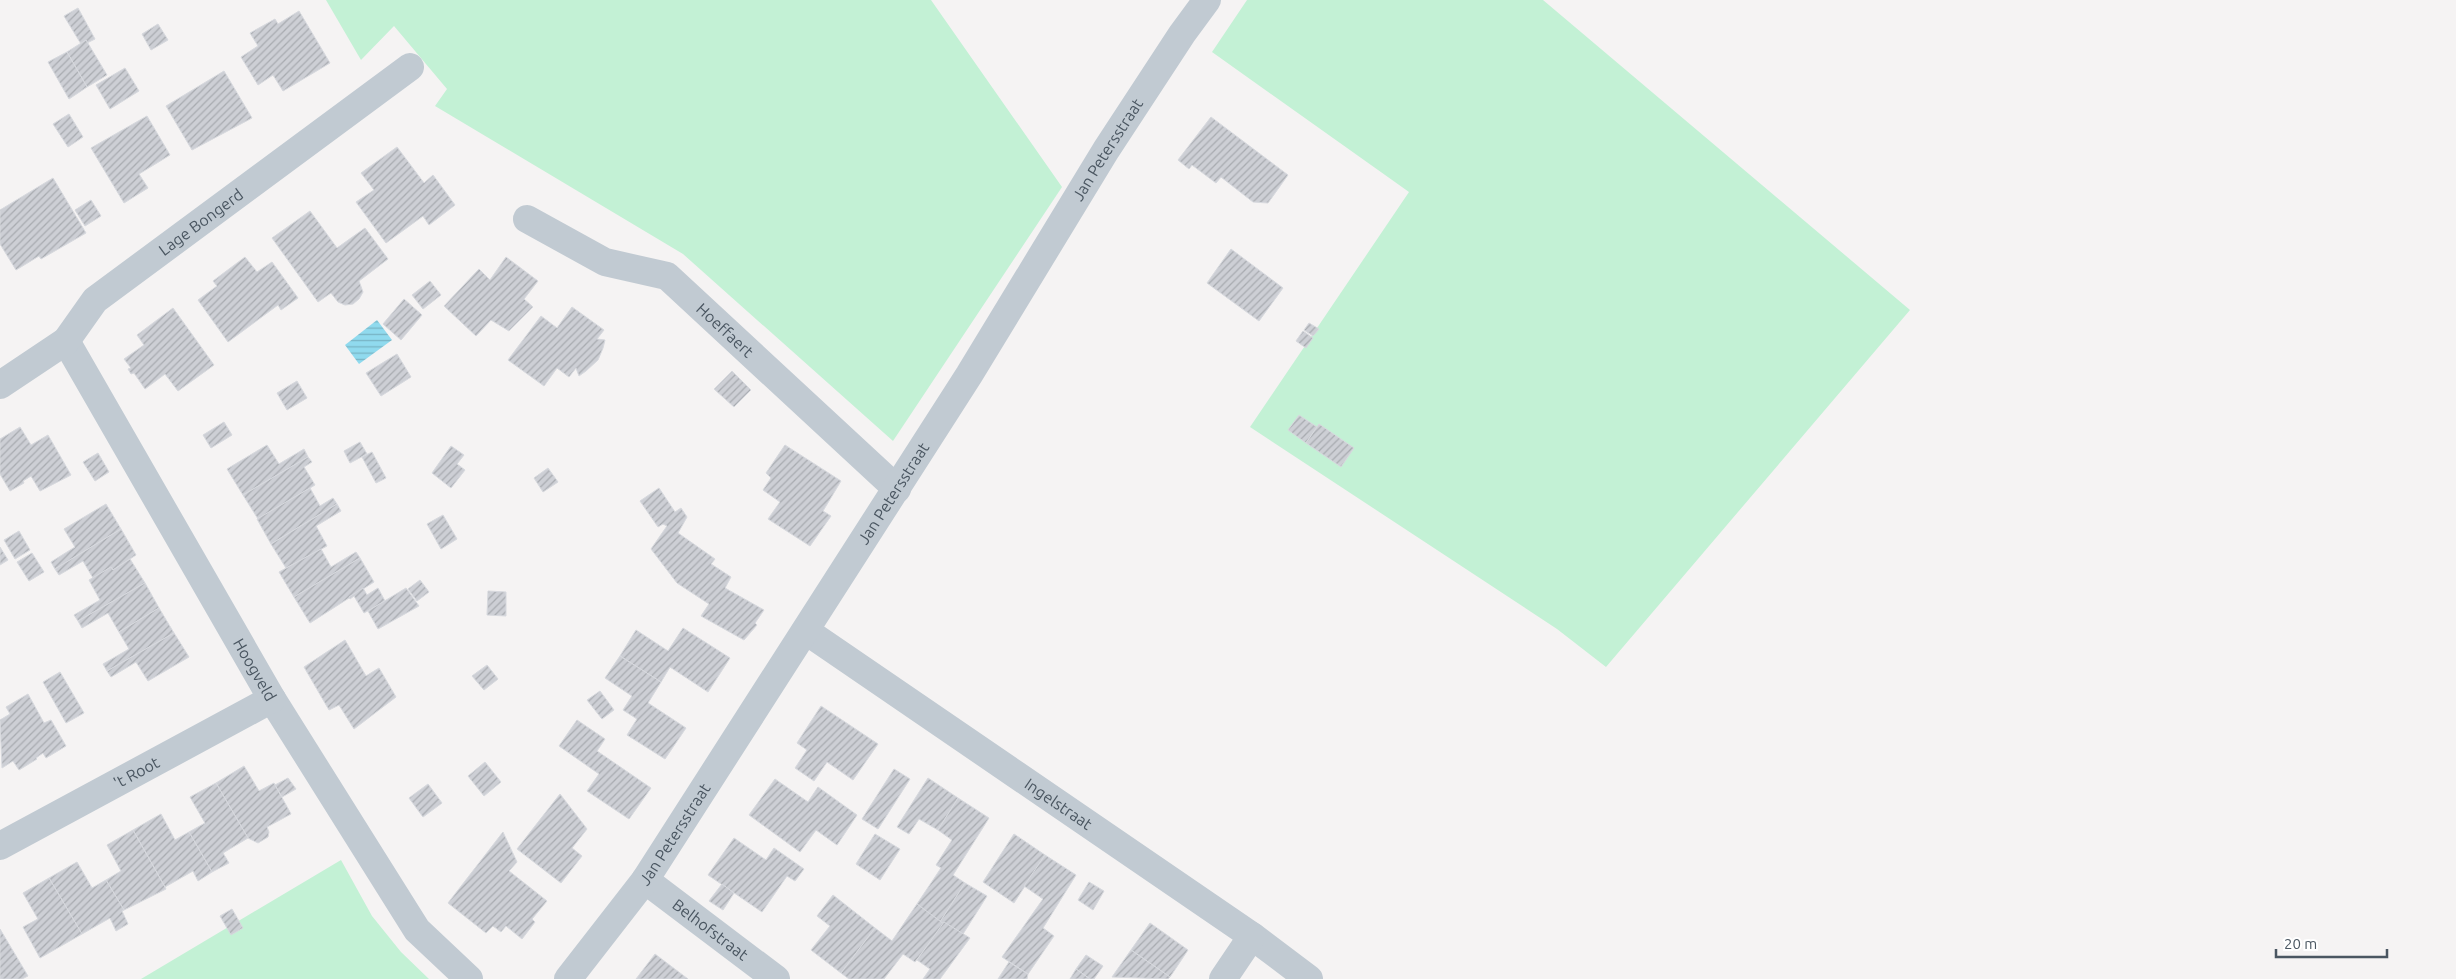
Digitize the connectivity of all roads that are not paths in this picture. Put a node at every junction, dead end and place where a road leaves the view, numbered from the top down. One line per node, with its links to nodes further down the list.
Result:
1 (1207, 0): 6 (street, Jan Petersstraat)
2 (410, 66): 4 (street, Lage Bongerd)
3 (528, 219): 6 (street, Hoeffaert)
4 (66, 342): 5 (street, Lage Bongerd); 8 (street, Hoogveld)
5 (0, 385)
6 (896, 489): 7 (street, Jan Petersstraat)
7 (806, 631): 10 (street, Jan Petersstraat); 11 (street, Ingelstraat)
8 (272, 698): 9 (street, 't Root); 12 (street, Hoogveld)
9 (0, 846)
10 (645, 880): 13 (street, Jan Petersstraat); 14 (street, Belhofstraat)
11 (1252, 936): 15 (street); 16 (street, Ingelstraat)
12 (469, 979)
13 (568, 979)
14 (776, 979)
15 (1223, 979)
16 (1310, 979)

